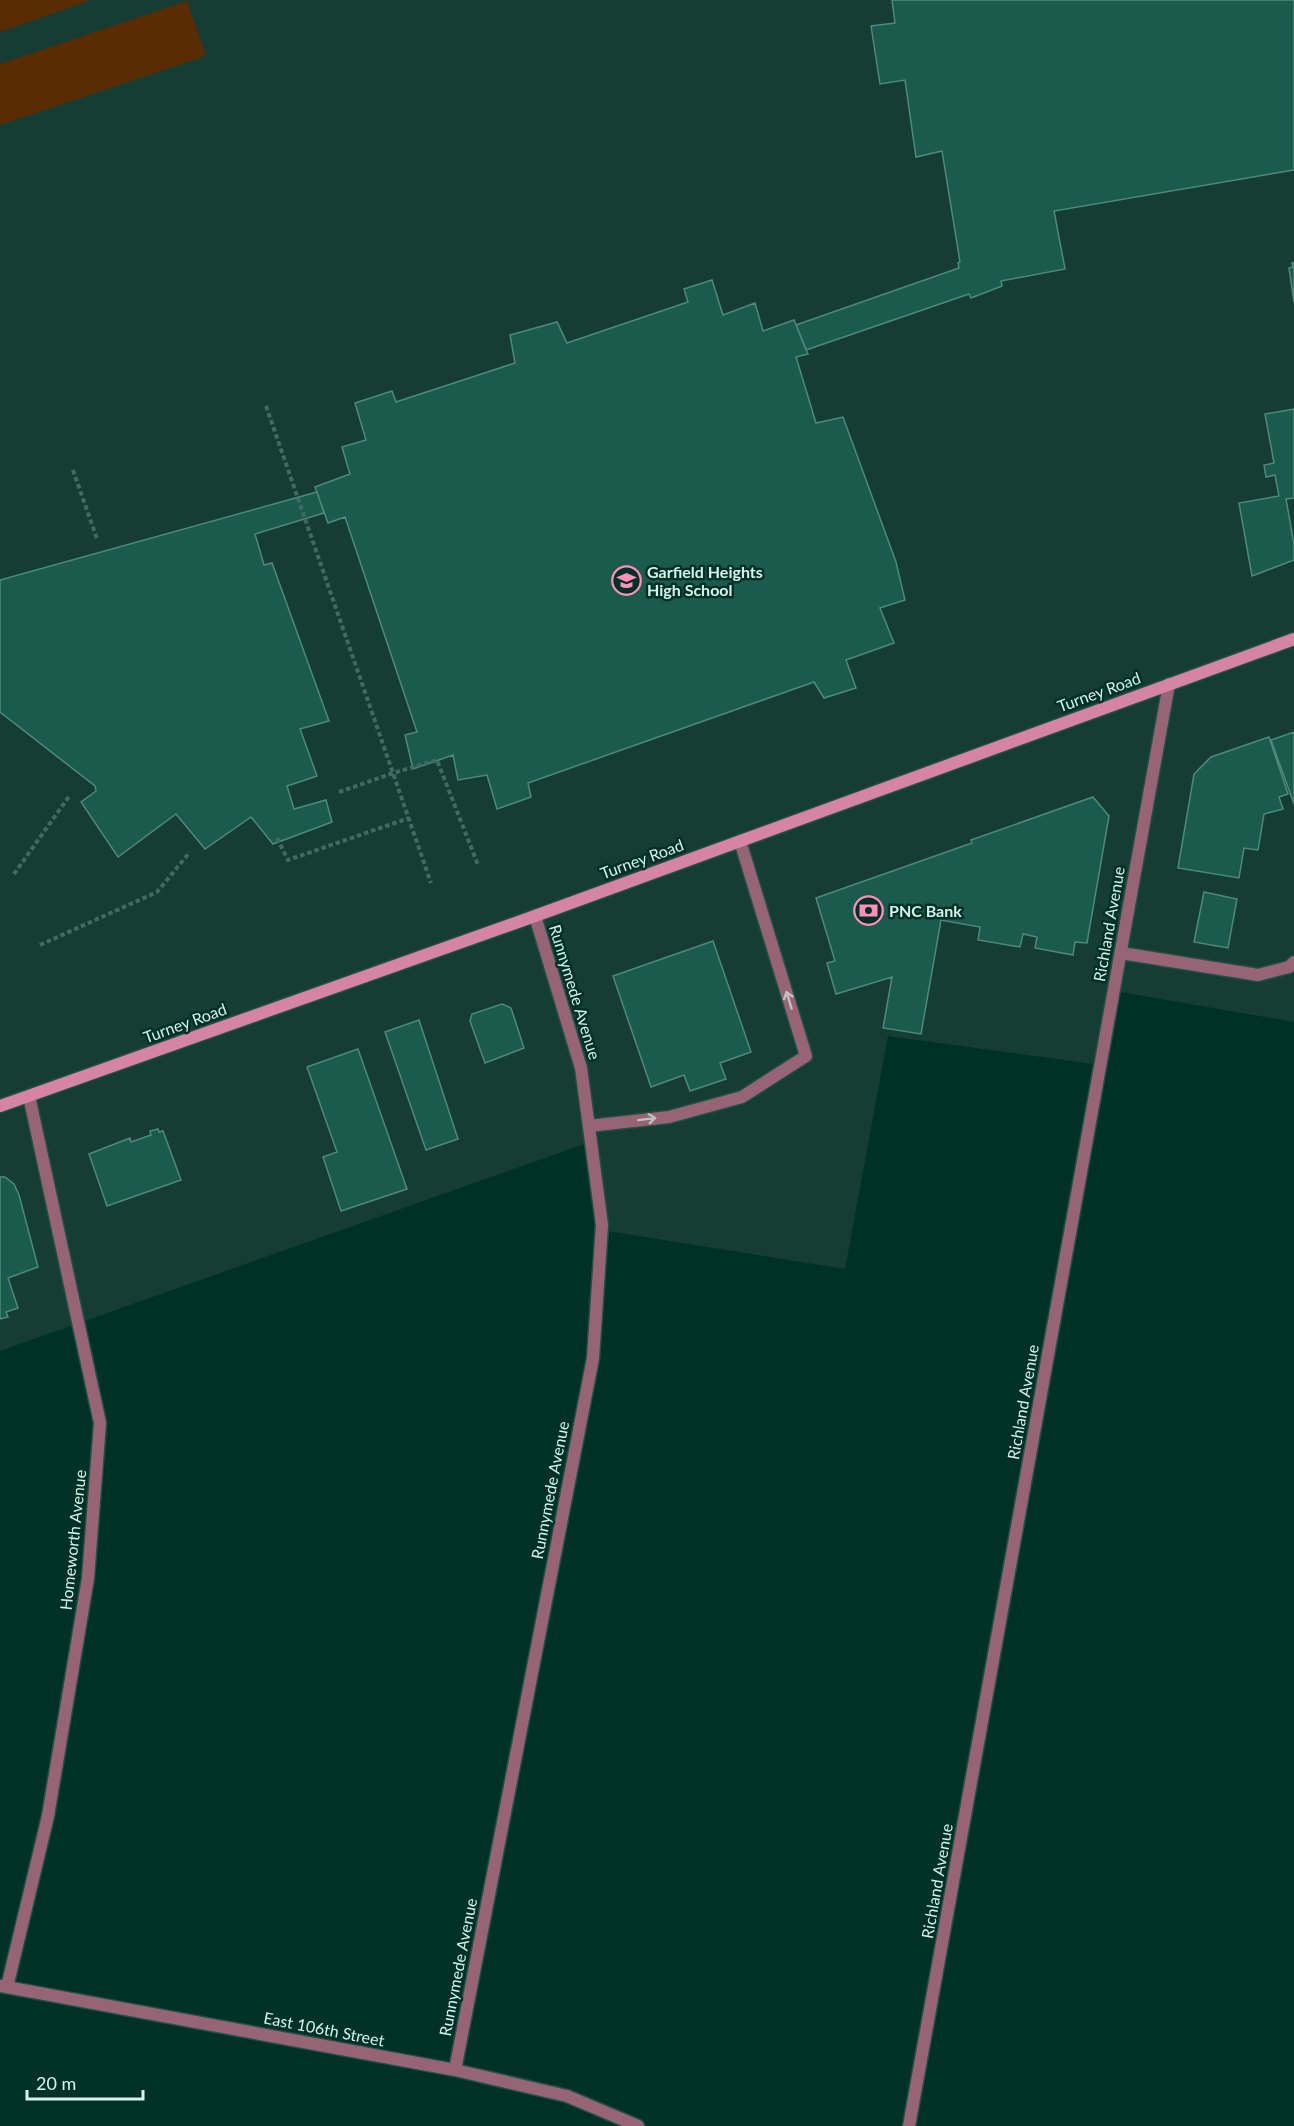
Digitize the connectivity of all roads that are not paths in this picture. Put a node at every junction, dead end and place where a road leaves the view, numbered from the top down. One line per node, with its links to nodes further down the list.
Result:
1 (1294, 639): 2 (main road, Turney Road)
2 (1169, 684): 3 (main road, Turney Road); 5 (street, Richland Avenue)
3 (740, 841): 4 (main road, Turney Road); 9 (street, one-way to 3)
4 (535, 916): 7 (main road, Turney Road); 9 (street, Runnymede Avenue)
5 (1121, 953): 6 (street); 13 (street, Richland Avenue)
6 (1294, 962)
7 (29, 1096): 8 (main road, Turney Road); 10 (street, Homeworth Avenue)
8 (0, 1106)
9 (589, 1126): 11 (street, Runnymede Avenue)
10 (4, 1987): 11 (street, East 106th Street)
11 (455, 2070): 12 (street, East 106th Street)
12 (637, 2126)
13 (909, 2126)

